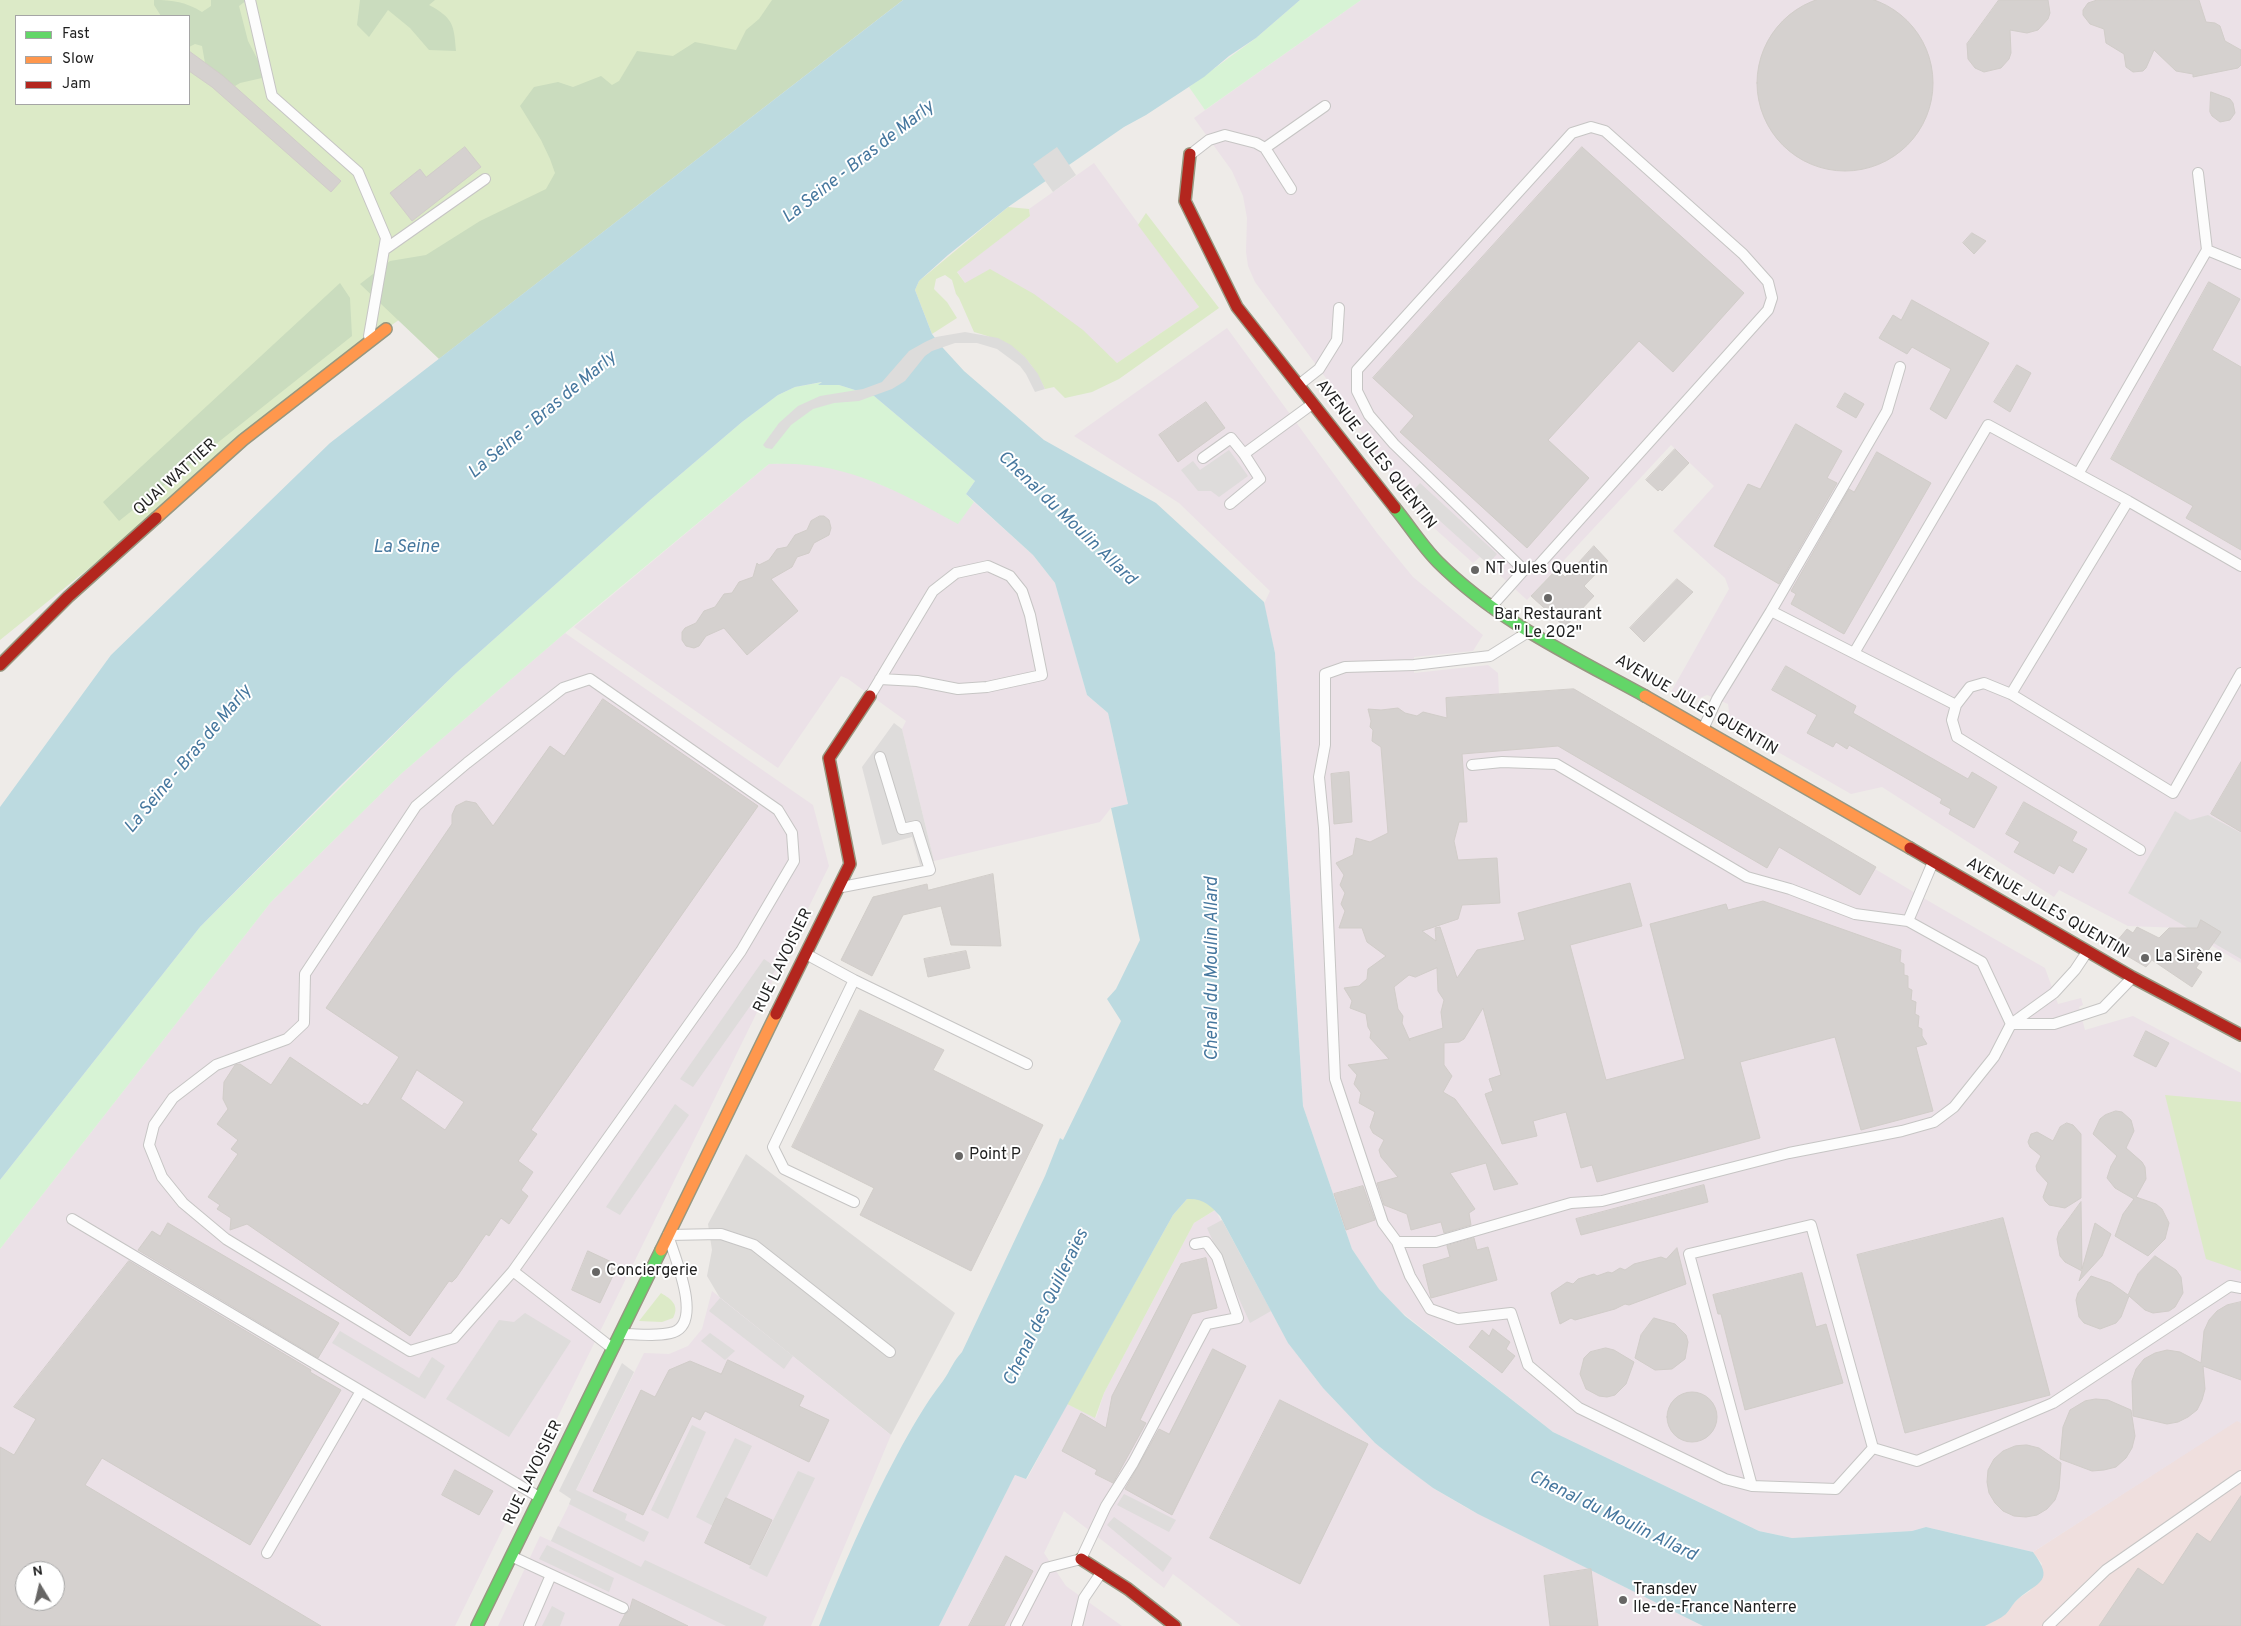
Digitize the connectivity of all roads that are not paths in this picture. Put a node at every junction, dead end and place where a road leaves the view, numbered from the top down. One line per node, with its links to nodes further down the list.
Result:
1 (250, 0): 8 (lane)
2 (1325, 106): 3 (lane)
3 (1265, 148): 4 (lane); 7 (lane)
4 (1190, 154): 15 (street, AVENUE JULES QUENTIN)
5 (2198, 173): 9 (lane)
6 (485, 179): 8 (lane)
7 (1291, 189)
8 (384, 250): 13 (lane)
9 (2207, 250): 10 (lane); 19 (lane)
10 (2241, 264)
11 (1339, 308): 15 (lane)
12 (386, 329): 13 (street, QUAI WATTIER)
13 (368, 343): 28 (street, QUAI WATTIER)
14 (1900, 367): 25 (lane)
15 (1300, 384): 16 (street, AVENUE JULES QUENTIN)
16 (1314, 403): 17 (lane); 24 (street, AVENUE JULES QUENTIN)
17 (1244, 454): 18 (lane); 21 (lane)
18 (1203, 458)
19 (2078, 474): 20 (lane); 27 (lane)
20 (2128, 501): 22 (lane); 31 (lane)
21 (1230, 504)
22 (2241, 566)
23 (1524, 570): 23 (lane); 24 (lane)
24 (1490, 607): 26 (street, AVENUE JULES QUENTIN)
25 (1772, 611): 27 (lane); 34 (lane)
26 (1528, 632): 34 (street, AVENUE JULES QUENTIN); 51 (lane)
27 (1854, 653): 33 (lane)
28 (0, 665)
29 (2241, 673): 31 (lane)
30 (880, 679): 30 (lane); 32 (lane)
31 (2011, 694): 33 (lane)
32 (870, 696): 39 (street, RUE LAVOISIER)
33 (1956, 705): 37 (lane)
34 (1704, 728): 38 (street, AVENUE JULES QUENTIN)
35 (880, 758): 39 (lane)
36 (1472, 765): 40 (lane)
37 (2140, 850)
38 (1933, 862): 40 (lane); 41 (street, AVENUE JULES QUENTIN)
39 (838, 888): 42 (street, RUE LAVOISIER)
40 (1908, 921): 45 (lane)
41 (2087, 951): 43 (street, AVENUE JULES QUENTIN); 45 (lane)
42 (806, 954): 44 (lane); 50 (street, RUE LAVOISIER)
43 (2132, 977): 45 (lane); 46 (street, AVENUE JULES QUENTIN)
44 (854, 980): 47 (lane); 48 (lane)
45 (2012, 1024): 51 (lane)
46 (2241, 1035)
47 (1027, 1064)
48 (854, 1202)
49 (72, 1219): 58 (lane)
50 (668, 1235): 55 (street, RUE LAVOISIER); 55 (lane); 57 (lane)
51 (1397, 1242): 61 (lane)
52 (1195, 1244): 65 (lane)
53 (513, 1271): 53 (lane); 56 (lane)
54 (2241, 1288): 59 (lane)
55 (620, 1334): 56 (street, RUE LAVOISIER)
56 (613, 1348): 62 (street, RUE LAVOISIER)
57 (890, 1352)
58 (361, 1391): 62 (lane); 63 (lane)
59 (1873, 1448): 61 (lane); 61 (lane)
60 (2241, 1476): 74 (lane)
61 (1752, 1486)
62 (540, 1498): 64 (street, RUE LAVOISIER)
63 (267, 1553)
64 (512, 1557): 67 (lane); 69 (street, RUE LAVOISIER)
65 (1081, 1559): 66 (street); 71 (lane)
66 (1102, 1571): 72 (lane); 73 (street)
67 (551, 1575): 68 (lane); 70 (lane)
68 (623, 1608)
69 (477, 1626)
70 (528, 1626)
71 (1016, 1626)
72 (1077, 1626)
73 (1175, 1626)
74 (2048, 1626)

